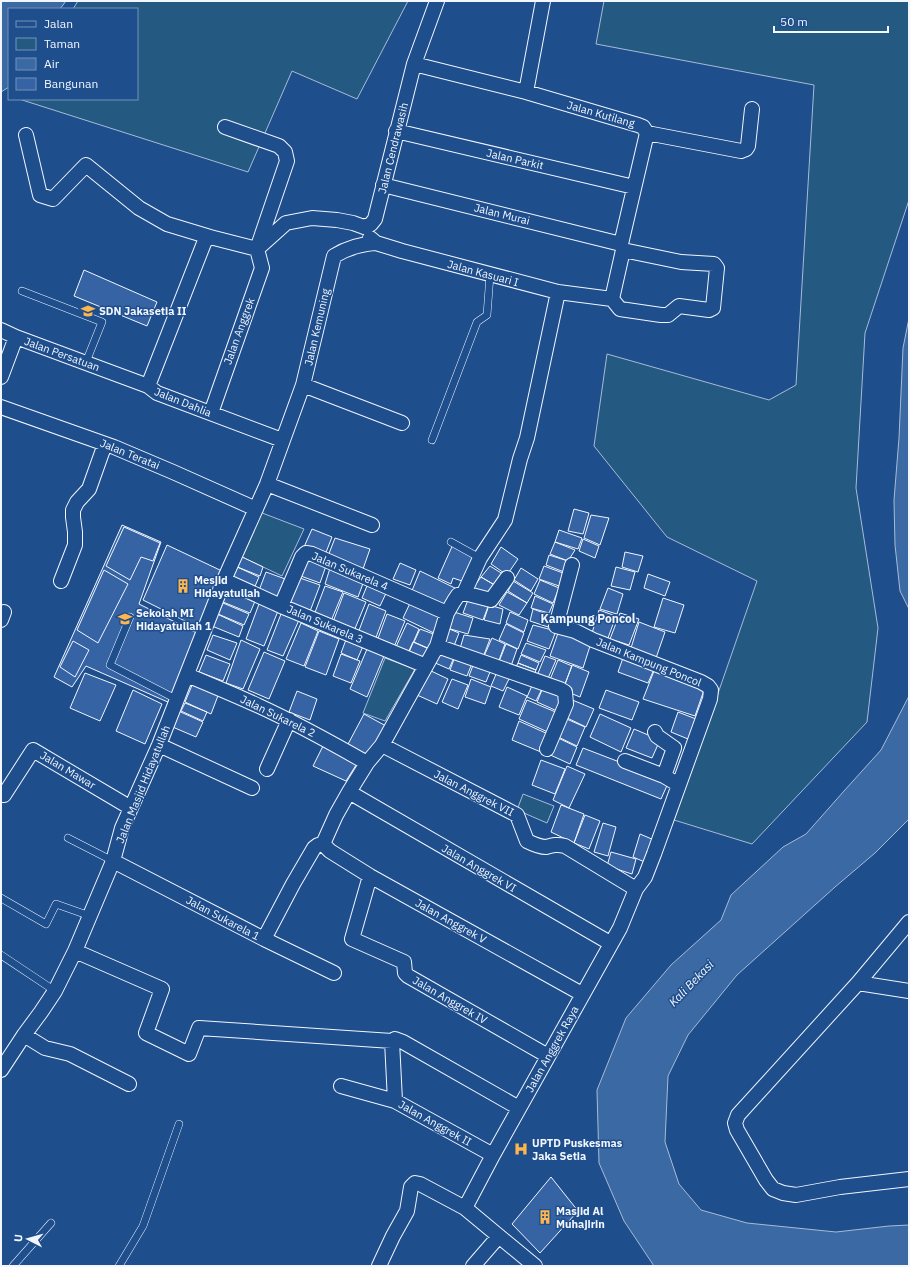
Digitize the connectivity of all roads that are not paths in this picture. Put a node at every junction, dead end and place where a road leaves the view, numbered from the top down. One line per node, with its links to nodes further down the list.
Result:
1 (437, 1): 3 (street, Jalan Cendrawasih)
2 (543, 1): 4 (street)
3 (414, 64): 4 (street, Jalan Kutilang); 7 (street, Jalan Cendrawasih)
4 (526, 92): 8 (street, Jalan Kutilang)
5 (752, 109): 8 (street, Jalan Kutilang)
6 (225, 126): 16 (street)
7 (396, 131): 10 (street, Jalan Cendrawasih); 11 (street, Jalan Parkit)
8 (647, 133): 11 (street)
9 (26, 135): 13 (street)
10 (383, 185): 12 (street, Jalan Cendrawasih); 15 (street, Jalan Murai)
11 (634, 187): 15 (street)
12 (364, 227): 14 (street); 16 (street)
13 (210, 237): 16 (street); 26 (street, Jalan Dahlia)
14 (376, 243): 17 (street, Jalan Kasuari I); 25 (street, Jalan Kemuning)
15 (622, 247): 20 (street); 20 (street, Jalan Murai)
16 (257, 249): 28 (street, Jalan Anggrek)
17 (490, 275): 19 (street, Jalan Kasuari I); 31 (lane)
18 (22, 291): 23 (lane)
19 (558, 292): 20 (street, Jalan Kasuari I); 37 (street)
20 (612, 299)
21 (1, 330): 22 (street)
22 (16, 337): 23 (street, Jalan Persatuan); 24 (street, Jalan Persatuan)
23 (86, 362): 26 (street, Jalan Persatuan)
24 (1, 377)
25 (303, 384): 29 (street); 30 (street, Jalan Kemuning)
26 (148, 386): 28 (street, Jalan Dahlia)
27 (1, 407): 32 (street, Jalan Teratai)
28 (210, 413): 30 (street, Jalan Dahlia)
29 (402, 423)
30 (282, 440): 33 (street, Jalan Kemuning)
31 (432, 440)
32 (104, 444): 34 (street, Jalan Teratai); 41 (street)
33 (267, 484): 34 (street, Jalan Masjid Hidayatullah); 35 (street)
34 (256, 509): 40 (street, Jalan Masjid Hidayatullah)
35 (372, 525)
36 (451, 542): 37 (lane)
37 (480, 558): 42 (street)
38 (572, 565): 56 (street, Jalan Kampung Poncol)
39 (507, 578): 42 (street)
40 (224, 580): 43 (street, Jalan Sukarela 3); 48 (street, Jalan Masjid Hidayatullah)
41 (61, 581)
42 (464, 593): 44 (street)
43 (281, 606): 44 (street, Jalan Sukarela 4); 47 (street, Jalan Sukarela 3)
44 (448, 613): 46 (street)
45 (130, 617): 49 (lane)
46 (437, 646): 47 (street); 55 (street)
47 (426, 666): 53 (street)
48 (186, 675): 49 (street, Jalan Masjid Hidayatullah); 50 (street, Jalan Sukarela 2)
49 (176, 700): 52 (street, Jalan Masjid Hidayatullah)
50 (289, 720): 58 (street, Jalan Sukarela 2); 59 (street)
51 (655, 732): 54 (street)
52 (158, 745): 62 (street); 65 (street, Jalan Masjid Hidayatullah)
53 (382, 745): 58 (street); 70 (street, Jalan Anggrek VII)
54 (674, 748): 56 (street); 60 (street)
55 (547, 749)
56 (691, 752): 61 (street, Jalan Kampung Poncol)
57 (625, 761): 60 (street)
58 (367, 763): 63 (street)
59 (267, 769)
60 (664, 776): 61 (street)
61 (679, 785): 70 (street, Jalan Kampung Poncol)
62 (252, 788)
63 (349, 792): 67 (street); 75 (street, Jalan Anggrek VI)
64 (2, 797): 65 (street, Jalan Mawar)
65 (131, 808): 68 (street, Jalan Masjid Hidayatullah)
66 (68, 838): 68 (lane)
67 (324, 844): 69 (street, Jalan Anggrek V); 74 (street)
68 (113, 861): 72 (street, Jalan Masjid Hidayatullah); 74 (street, Jalan Sukarela 1)
69 (370, 876): 82 (street, Jalan Anggrek V); 85 (street, Jalan Anggrek IV)
70 (636, 889): 75 (street, Jalan Anggrek Raya)
71 (1, 898): 72 (lane)
72 (90, 916): 76 (street, Jalan Masjid Hidayatullah)
73 (909, 922): 79 (street)
74 (264, 939): 78 (street, Jalan Sukarela 1)
75 (610, 943): 82 (street, Jalan Anggrek Raya)
76 (76, 951): 80 (street, Jalan Masjid Hidayatullah); 84 (street)
77 (1, 954): 80 (lane)
78 (334, 973)
79 (858, 983): 81 (street); 93 (street)
80 (54, 991): 83 (street, Jalan Masjid Hidayatullah)
81 (909, 991)
82 (582, 994): 85 (street, Jalan Anggrek Raya)
83 (24, 1034): 86 (street, Jalan Masjid Hidayatullah); 87 (street)
84 (395, 1041): 89 (street, Jalan Anggrek II); 90 (street)
85 (548, 1056): 90 (street, Jalan Anggrek Raya)
86 (3, 1063)
87 (129, 1084)
88 (341, 1086): 89 (street)
89 (395, 1101): 92 (street, Jalan Anggrek II)
90 (519, 1108): 92 (street, Jalan Anggrek Raya)
91 (179, 1124): 98 (lane)
92 (492, 1155): 94 (street, Jalan Anggrek Raya)
93 (909, 1179)
94 (465, 1208): 96 (street); 99 (street)
95 (51, 1223): 97 (lane)
96 (499, 1236): 100 (street); 101 (street)
97 (14, 1266)
98 (119, 1266)
99 (378, 1266)
100 (473, 1266)
101 (535, 1266)

